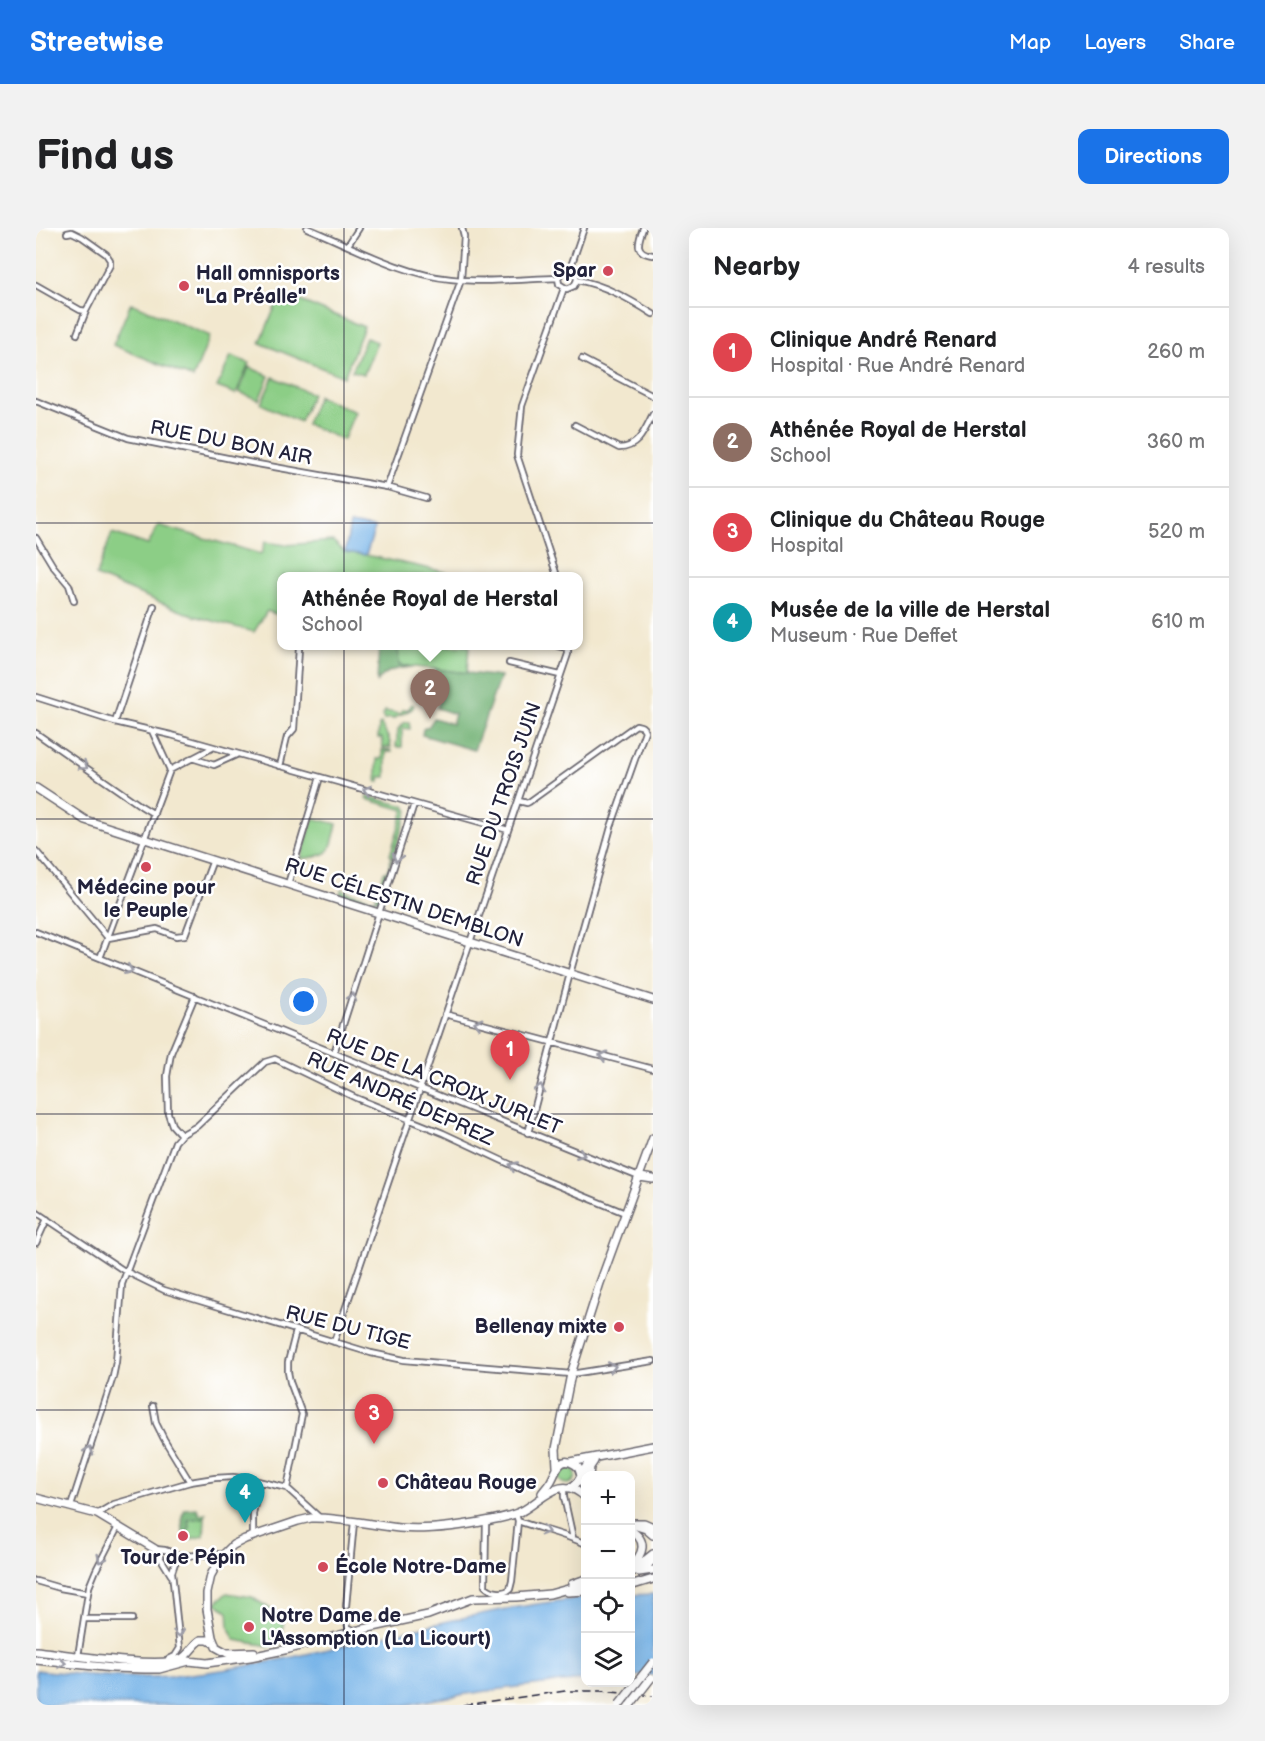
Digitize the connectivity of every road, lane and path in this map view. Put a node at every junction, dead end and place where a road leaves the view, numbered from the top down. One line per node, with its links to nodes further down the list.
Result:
1 (307, 228): 7 (street)
2 (359, 228): 7 (street)
3 (462, 228): 11 (street)
4 (584, 228): 9 (street)
5 (643, 228): 8 (street)
6 (67, 233): 15 (street)
7 (348, 245): 11 (street)
8 (653, 255)
9 (570, 270): 10 (street); 12 (street)
10 (558, 278): 11 (street); 14 (street)
11 (461, 280): 23 (street)
12 (577, 280): 14 (street); 16 (street)
13 (36, 285): 15 (street)
14 (564, 288): 26 (street)
15 (86, 311): 17 (street)
16 (653, 314)
17 (77, 334)
18 (582, 359): 19 (street)
19 (653, 396)
20 (36, 401): 23 (street, RUE DU BON AIR)
21 (653, 414): 22 (street)
22 (575, 425)
23 (387, 487): 24 (street, RUE DU BON AIR)
24 (426, 498)
25 (36, 538): 27 (street)
26 (556, 572)
27 (74, 601)
28 (154, 606): 34 (street)
29 (299, 650): 40 (street)
30 (568, 650): 32 (street, RUE DU TROIS JUIN)
31 (509, 663): 32 (street)
32 (561, 675): 44 (street, RUE DU TROIS JUIN)
33 (36, 697): 34 (street)
34 (115, 722): 35 (street)
35 (152, 731): 37 (street); 41 (street)
36 (36, 733): 46 (street, one-way to 46)
37 (212, 748): 38 (street); 39 (street)
38 (236, 755): 39 (street); 40 (street)
39 (192, 758): 41 (street)
40 (280, 766): 42 (street)
41 (171, 770): 46 (street)
42 (320, 777): 45 (street, one-way to 42); 51 (street)
43 (36, 788): 48 (street, RUE CÉLESTIN DEMBLON)
44 (519, 801): 47 (street, RUE DU TROIS JUIN); 57 (street)
45 (414, 804): 47 (street); 52 (street, one-way to 52)
46 (154, 814): 48 (street)
47 (507, 830): 55 (street, RUE DU TROIS JUIN)
48 (145, 838): 50 (street, RUE CÉLESTIN DEMBLON); 54 (street)
49 (36, 851): 54 (street)
50 (213, 860): 51 (street, RUE CÉLESTIN DEMBLON); 54 (street)
51 (288, 884): 52 (street, RUE CÉLESTIN DEMBLON)
52 (380, 913): 55 (street, RUE CÉLESTIN DEMBLON); 62 (street, one-way to 52)
53 (36, 932): 56 (street, RUE DE LA CROIX JURLET)
54 (108, 938): 56 (street)
55 (470, 942): 57 (street, RUE CÉLESTIN DEMBLON); 60 (street, RUE DU TROIS JUIN)
56 (100, 958): 58 (street, RUE DE LA CROIX JURLET, one-way to 58)
57 (570, 974): 59 (street, RUE CÉLESTIN DEMBLON); 61 (street)
58 (195, 996): 62 (street, RUE DE LA CROIX JURLET); 67 (street)
59 (653, 1000)
60 (445, 1014): 61 (street, one-way to 60); 64 (street, RUE DU TROIS JUIN)
61 (552, 1043): 63 (street, one-way to 61); 66 (street, one-way to 61)
62 (334, 1053): 64 (street, RUE DE LA CROIX JURLET)
63 (653, 1069)
64 (420, 1087): 65 (street, RUE DU TROIS JUIN); 66 (street, RUE DE LA CROIX JURLET)
65 (409, 1119): 67 (street, RUE ANDRÉ DEPREZ); 72 (street, RUE ANDRÉ DEPREZ, one-way to 65); 77 (street, RUE DU TROIS JUIN)
66 (528, 1133): 69 (street, RUE DE LA CROIX JURLET, one-way to 69)
67 (181, 1135): 75 (street)
68 (653, 1138): 69 (street)
69 (640, 1177): 70 (street); 72 (street)
70 (653, 1179)
71 (36, 1212): 73 (street, RUE DU TIGE)
72 (625, 1213): 79 (street)
73 (47, 1219): 74 (street); 75 (street, RUE DU TIGE)
74 (36, 1243)
75 (127, 1272): 76 (street, RUE DU TIGE); 97 (street, one-way to 75)
76 (296, 1330): 77 (street, RUE DU TIGE); 92 (street)
77 (334, 1342): 79 (street, RUE DU TIGE)
78 (653, 1361): 79 (street, RUE DU TIGE, one-way to 78)
79 (571, 1374): 81 (street)
80 (153, 1406): 90 (street)
81 (557, 1446): 84 (street); 85 (street)
82 (653, 1446): 83 (street)
83 (598, 1456): 84 (street); 86 (street)
84 (570, 1462): 85 (street); 87 (street)
85 (557, 1467): 88 (street)
86 (587, 1471)
87 (581, 1472)
88 (554, 1475): 93 (street); 96 (street)
89 (581, 1479): 93 (street)
90 (190, 1482): 91 (street); 98 (street)
91 (260, 1482): 92 (street); 109 (street)
92 (288, 1488): 100 (street)
93 (565, 1488): 94 (street); 96 (street); 110 (street)
94 (581, 1495)
95 (36, 1498): 97 (street)
96 (532, 1504): 99 (street)
97 (71, 1506): 98 (street)
98 (97, 1514): 105 (street)
99 (517, 1517): 101 (street); 101 (street); 110 (street, one-way to 110)
100 (320, 1518): 102 (street); 109 (street)
101 (486, 1521): 102 (street)
102 (354, 1522): 131 (street)
103 (635, 1523): 106 (street)
104 (633, 1525): 108 (street)
105 (118, 1527): 112 (street); 129 (street, one-way to 129)
106 (653, 1527)
107 (635, 1533): 117 (street)
108 (653, 1535)
109 (253, 1536): 113 (street)
110 (573, 1538): 111 (street)
111 (581, 1542)
112 (156, 1549): 115 (street); 122 (street)
113 (223, 1554): 115 (street); 139 (street)
114 (653, 1554): 118 (street)
115 (182, 1556): 122 (street)
116 (653, 1560): 120 (street)
117 (635, 1562)
118 (635, 1565)
119 (653, 1570): 121 (street)
120 (635, 1571)
121 (635, 1572)
122 (172, 1578): 144 (street, one-way to 144)
123 (653, 1579): 126 (street)
124 (36, 1581): 129 (street)
125 (581, 1581): 130 (street)
126 (635, 1584)
127 (581, 1585): 130 (street)
128 (581, 1591): 130 (street)
129 (88, 1593): 133 (street)
130 (547, 1594): 135 (street)
131 (346, 1606)
132 (346, 1616): 136 (street)
133 (84, 1619): 134 (street); 141 (street)
134 (132, 1619)
135 (382, 1626): 136 (street); 137 (street)
136 (355, 1631): 137 (street)
137 (312, 1643): 142 (street)
138 (194, 1646): 139 (street); 144 (street); 145 (street)
139 (215, 1646): 142 (street); 146 (street)
140 (36, 1651): 141 (street)
141 (78, 1652): 144 (street); 148 (street)
142 (263, 1653): 146 (street)
143 (36, 1660): 148 (street, one-way to 148)
144 (145, 1661)
145 (199, 1661): 146 (street); 148 (street)
146 (211, 1661)
147 (653, 1662): 149 (street, bridge)
148 (88, 1665)
149 (645, 1672): 150 (street, bridge); 151 (street, bridge)
150 (652, 1677): 152 (street, bridge)
151 (619, 1705)
152 (630, 1705)

